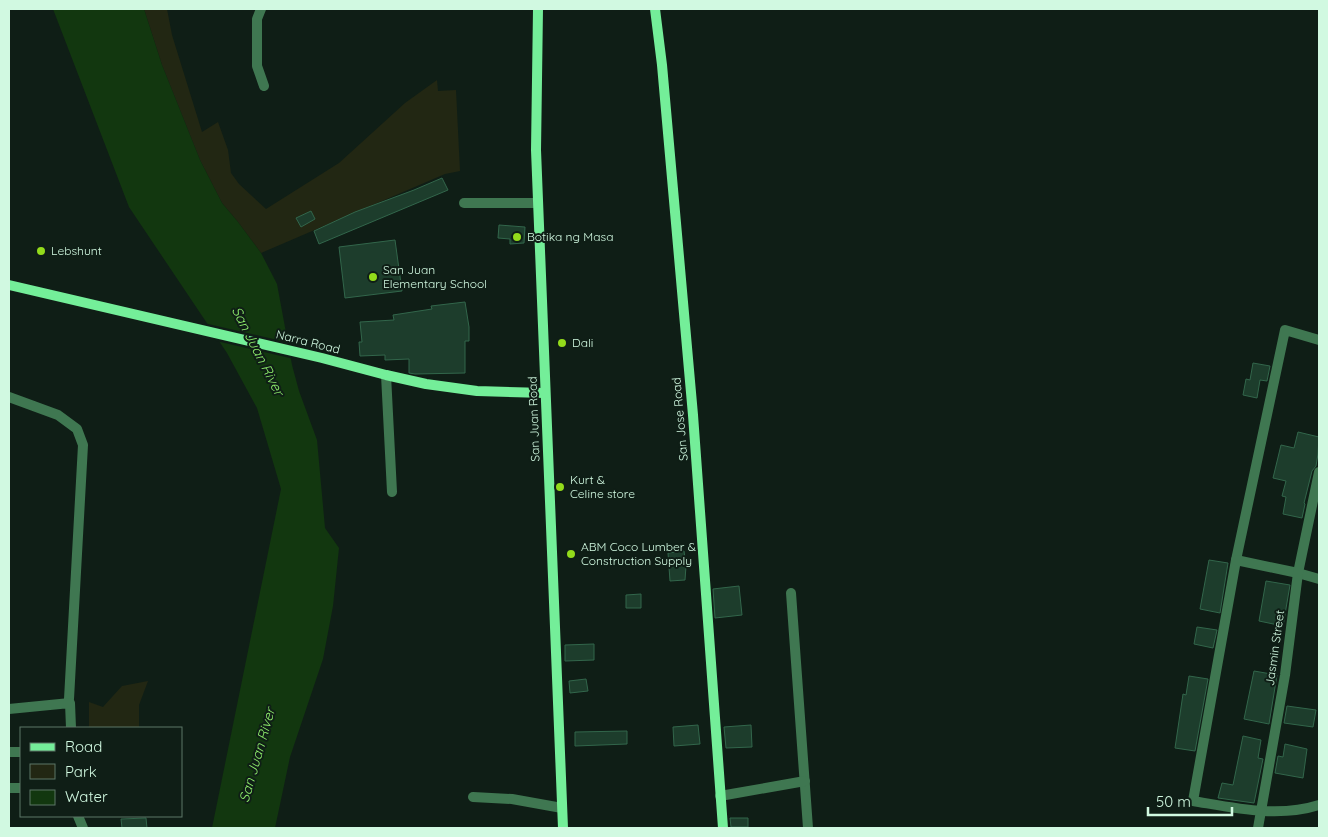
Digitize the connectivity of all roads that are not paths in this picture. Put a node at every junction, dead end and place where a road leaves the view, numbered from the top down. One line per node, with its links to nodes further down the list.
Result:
1 (261, 9): 4 (street)
2 (538, 9): 6 (street, San Juan Road)
3 (655, 9): 22 (street, San Jose Road)
4 (264, 86)
5 (464, 203): 6 (street)
6 (538, 203): 10 (street, San Juan Road)
7 (9, 285): 9 (street, Narra Road)
8 (1319, 340): 14 (street)
9 (386, 376): 10 (street, Narra Road); 13 (street)
10 (545, 393): 25 (street, San Juan Road)
11 (9, 397): 18 (street)
12 (1319, 472): 15 (street, Jasmin Street)
13 (392, 492)
14 (1236, 560): 15 (street); 26 (street)
15 (1298, 573): 16 (street); 26 (street, Jasmin Street)
16 (1319, 579)
17 (791, 593): 21 (street)
18 (69, 699)
19 (9, 709): 20 (street)
20 (71, 727)
21 (805, 781): 22 (street); 29 (street)
22 (720, 796): 28 (street, San Jose Road)
23 (473, 797): 25 (street)
24 (1319, 805): 26 (street)
25 (562, 808): 27 (street, San Juan Road)
26 (1259, 812): 30 (street, Jasmin Street)
27 (563, 828)
28 (723, 828)
29 (808, 828)
30 (1258, 828)

